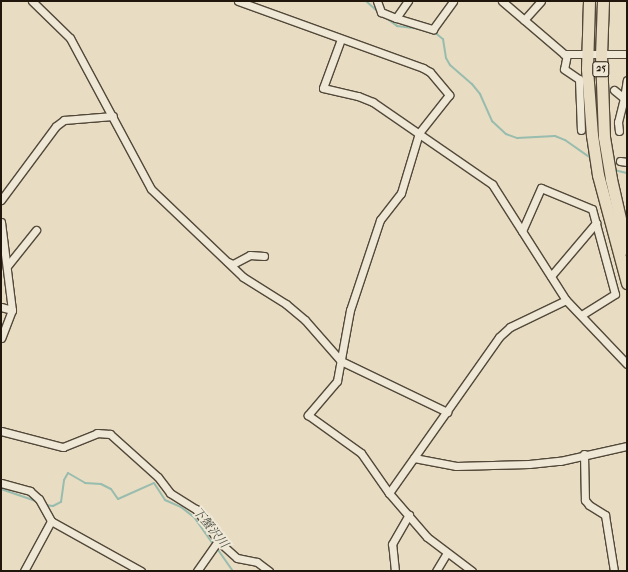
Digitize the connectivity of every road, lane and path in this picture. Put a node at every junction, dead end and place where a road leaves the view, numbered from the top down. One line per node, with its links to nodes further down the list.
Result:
1 (32, 1): 20 (street)
2 (238, 1): 12 (street)
3 (377, 1): 10 (street)
4 (453, 1): 10 (street)
5 (502, 1): 11 (street)
6 (541, 1): 11 (street)
7 (589, 1): 15 (main road, 25)
8 (603, 1): 16 (main road, 25)
9 (404, 2): 10 (street)
10 (396, 18)
11 (524, 20): 13 (street)
12 (341, 39): 23 (street); 23 (street)
13 (567, 54): 15 (street); 21 (street)
14 (627, 54): 16 (street)
15 (588, 55): 16 (street); 34 (main road, 25)
16 (601, 55): 29 (main road, 25)
17 (627, 80): 19 (street)
18 (614, 90): 19 (street)
19 (626, 98): 22 (street)
20 (114, 116): 24 (street); 31 (street)
21 (581, 130)
22 (619, 131)
23 (419, 133): 28 (street); 40 (street)
24 (1, 200)
25 (1, 222): 32 (street)
26 (596, 223): 28 (street); 33 (street); 38 (street)
27 (36, 230): 32 (street)
28 (522, 231): 33 (street)
29 (627, 249)
30 (264, 256): 31 (street)
31 (228, 262): 40 (street)
32 (8, 265): 37 (street)
33 (551, 276): 35 (street)
34 (627, 283)
35 (566, 300): 38 (street); 42 (street)
36 (1, 307): 37 (street)
37 (12, 310): 39 (street)
38 (581, 315): 41 (street)
39 (1, 338)
40 (341, 361): 42 (street); 48 (street)
41 (627, 364)
42 (447, 412): 46 (street)
43 (1, 431): 51 (street)
44 (627, 446): 45 (street)
45 (584, 454): 46 (street); 60 (street)
46 (414, 458): 48 (street)
47 (1, 483): 50 (street)
48 (389, 493): 49 (street)
49 (409, 516): 52 (street); 57 (street)
50 (51, 520): 53 (street); 54 (street)
51 (218, 541): 55 (street); 56 (street)
52 (447, 553): 58 (street); 59 (street)
53 (24, 571)
54 (141, 571)
55 (197, 571)
56 (269, 571)
57 (395, 571)
58 (436, 571)
59 (472, 571)
60 (614, 571)

